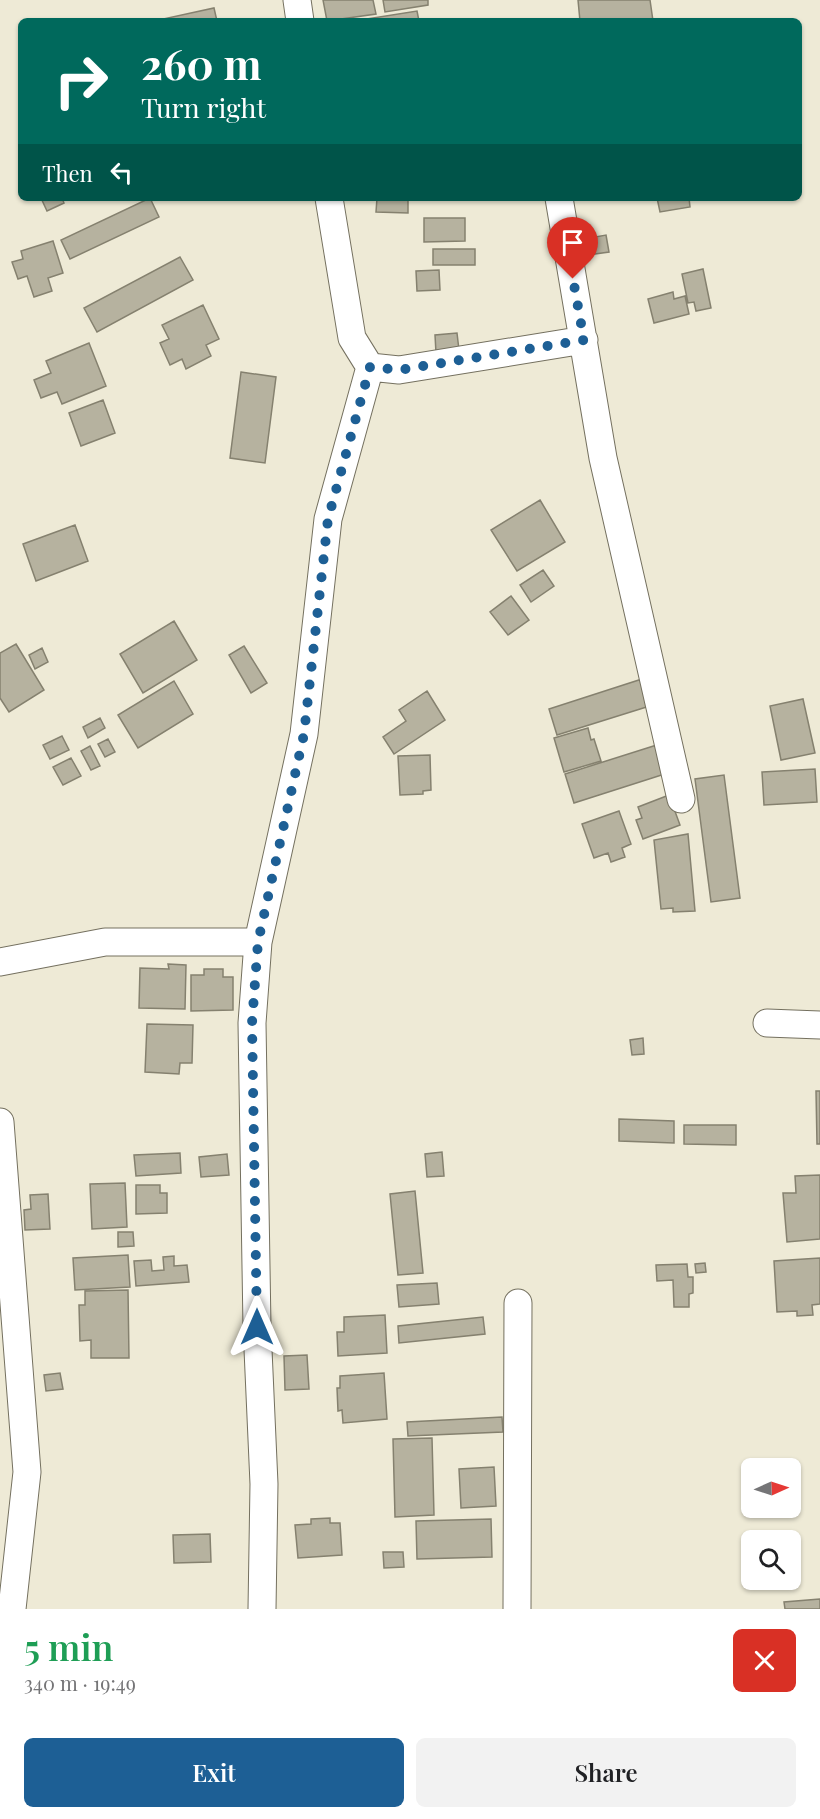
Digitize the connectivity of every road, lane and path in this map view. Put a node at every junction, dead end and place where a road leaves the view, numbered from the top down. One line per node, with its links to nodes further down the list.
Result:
1 (297, 0): 2 (street)
2 (300, 18)
3 (329, 201): 6 (street)
4 (560, 201): 5 (street)
5 (584, 340): 6 (street); 7 (street)
6 (370, 367): 8 (street)
7 (681, 799)
8 (258, 942): 9 (street); 15 (street)
9 (0, 962)
10 (767, 1023): 11 (street)
11 (820, 1025)
12 (0, 1122): 14 (street)
13 (518, 1303): 16 (street)
14 (12, 1609)
15 (262, 1609)
16 (517, 1609)

